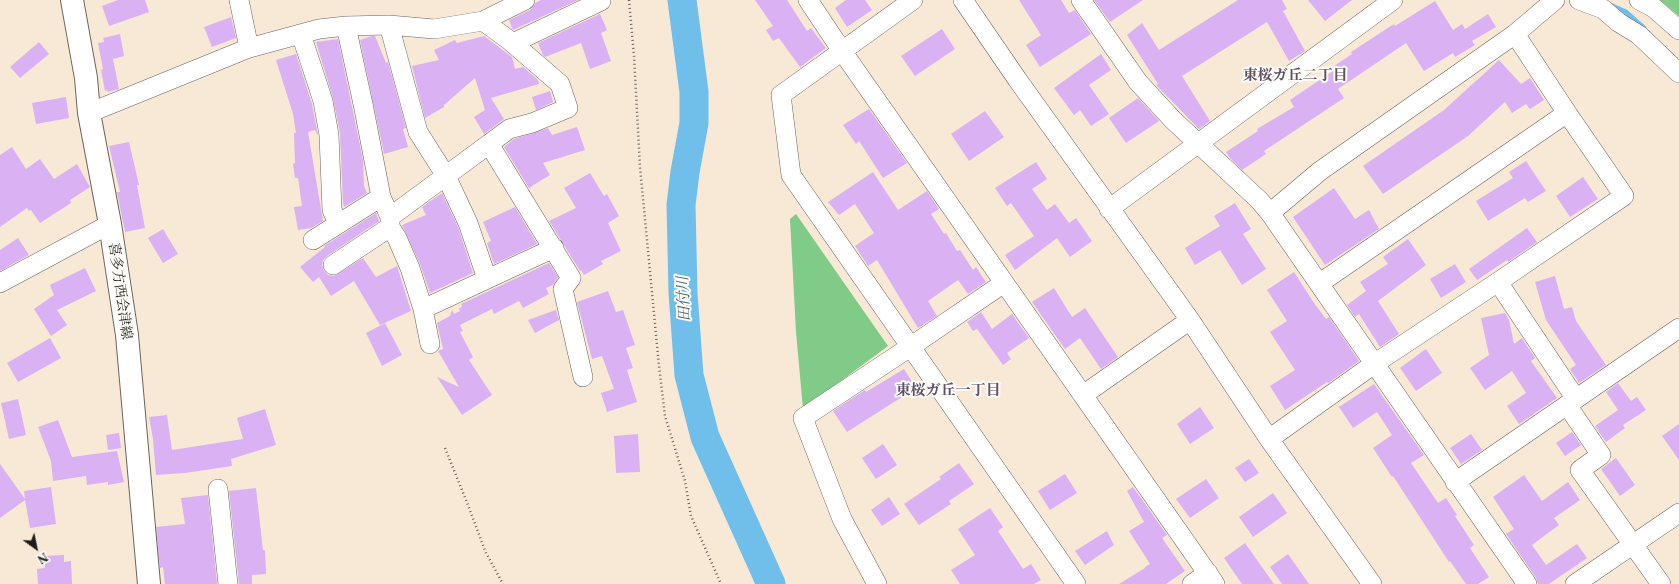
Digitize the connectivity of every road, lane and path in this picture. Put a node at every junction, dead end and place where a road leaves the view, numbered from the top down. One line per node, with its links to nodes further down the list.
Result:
1 (72, 0): 24 (main road, 喜多方西会津線)
2 (239, 0): 21 (street)
3 (525, 0): 14 (street)
4 (629, 0): 62 (path)
5 (808, 0): 22 (street)
6 (913, 0): 22 (street)
7 (963, 0): 30 (street)
8 (1081, 0): 27 (street)
9 (1393, 0): 27 (street)
10 (1555, 0): 19 (street)
11 (1579, 0): 23 (street)
12 (1639, 0): 17 (street)
13 (601, 1): 20 (street)
14 (484, 21): 15 (street); 20 (street)
15 (389, 25): 16 (street); 28 (street)
16 (346, 26): 18 (street); 29 (street)
17 (1679, 30)
18 (301, 34): 21 (street); 33 (street)
19 (1515, 34): 25 (street); 31 (street)
20 (513, 43): 26 (street)
21 (249, 48): 24 (street)
22 (842, 51): 41 (street); 47 (street)
23 (1679, 73)
24 (89, 113): 34 (main road, 喜多方西会津線)
25 (1567, 114): 39 (street); 42 (street)
26 (489, 144): 28 (street); 36 (street)
27 (1197, 144): 30 (street); 31 (street)
28 (446, 176): 32 (street); 38 (street)
29 (379, 188): 32 (street); 33 (street)
30 (1109, 209): 44 (street)
31 (1270, 213): 42 (street)
32 (390, 222): 37 (street); 43 (street)
33 (338, 223): 35 (street)
34 (110, 224): 40 (street); 59 (main road, 喜多方西会津線)
35 (313, 240)
36 (554, 248): 38 (street); 49 (street)
37 (333, 265)
38 (487, 279): 43 (street)
39 (1498, 282): 48 (street); 51 (street)
40 (0, 283)
41 (1004, 283): 47 (street); 50 (street)
42 (1320, 283): 48 (street)
43 (423, 309): 46 (street)
44 (1190, 320): 50 (street); 52 (street)
45 (1679, 328): 51 (street)
46 (430, 344)
47 (910, 347): 63 (street); 64 (street)
48 (1374, 364): 52 (street); 54 (street)
49 (583, 377)
50 (1084, 395): 58 (street)
51 (1571, 402): 54 (street); 57 (street)
52 (1269, 439): 66 (street)
53 (445, 448): 61 (path)
54 (1455, 482): 67 (street)
55 (218, 489): 60 (street)
56 (1679, 513): 57 (street)
57 (1634, 545): 68 (street); 69 (street)
58 (1212, 579): 65 (street)
59 (148, 584)
60 (228, 584)
61 (503, 584)
62 (721, 584)
63 (877, 584)
64 (1076, 584)
65 (1192, 584)
66 (1372, 584)
67 (1527, 584)
68 (1575, 584)
69 (1661, 584)

